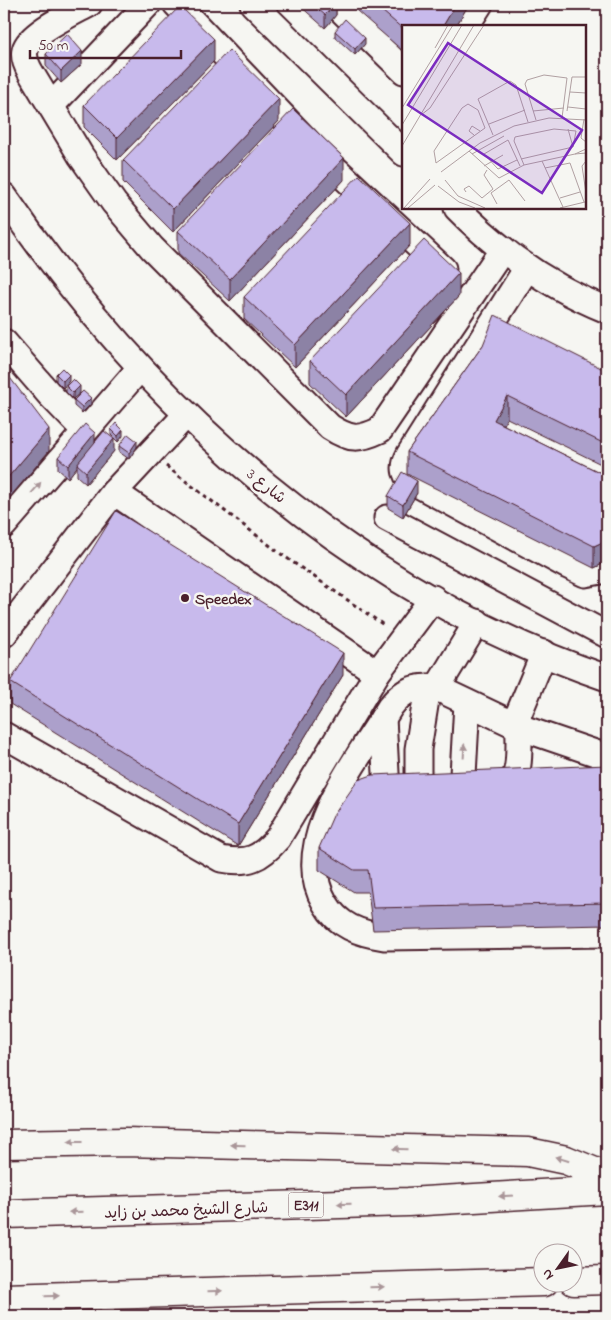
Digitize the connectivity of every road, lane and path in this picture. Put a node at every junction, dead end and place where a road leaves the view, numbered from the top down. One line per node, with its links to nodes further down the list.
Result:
1 (89, 4): 9 (street)
2 (148, 4): 9 (street)
3 (176, 4): 15 (street)
4 (253, 4): 10 (street)
5 (335, 4): 8 (street)
6 (480, 4): 7 (street)
7 (467, 25)
8 (402, 69)
9 (51, 106): 15 (street)
10 (401, 143)
11 (4, 196): 18 (street, شارع 3)
12 (458, 209): 13 (street)
13 (503, 249): 14 (street); 15 (street)
14 (527, 268): 16 (street); 25 (street)
15 (471, 294)
16 (607, 310)
17 (4, 342): 20 (street)
18 (140, 368): 19 (street, شارع 3); 20 (street)
19 (186, 415): 21 (street); 26 (street, شارع 3)
20 (85, 431): 24 (street, one-way to 20)
21 (150, 454): 22 (street); 30 (path)
22 (114, 492): 28 (street); 32 (street)
23 (387, 518): 29 (street)
24 (4, 525)
25 (607, 570)
26 (433, 598): 27 (street, شارع 3); 30 (street)
27 (477, 622): 31 (street, شارع 3); 34 (street)
28 (4, 634)
29 (607, 635)
30 (404, 638): 32 (street)
31 (544, 653): 33 (street, شارع 3); 37 (street)
32 (377, 673): 38 (street)
33 (607, 678)
34 (432, 687): 35 (street); 36 (street); 40 (street)
35 (467, 703): 37 (street); 37 (street, one-way to 35)
36 (383, 718): 41 (street); 42 (street)
37 (516, 726): 39 (street)
38 (4, 734)
39 (596, 760)
40 (418, 790)
41 (387, 791)
42 (607, 934)
43 (4, 1144): 44 (highway, one-way to 43)
44 (607, 1177)
45 (607, 1190): 46 (highway, شارع الشيخ محمد بن زايد / E311, one-way to 46)
46 (4, 1214)
47 (607, 1280): 48 (highway)
48 (584, 1281)
49 (534, 1282): 50 (highway, one-way to 49)
50 (4, 1298)

